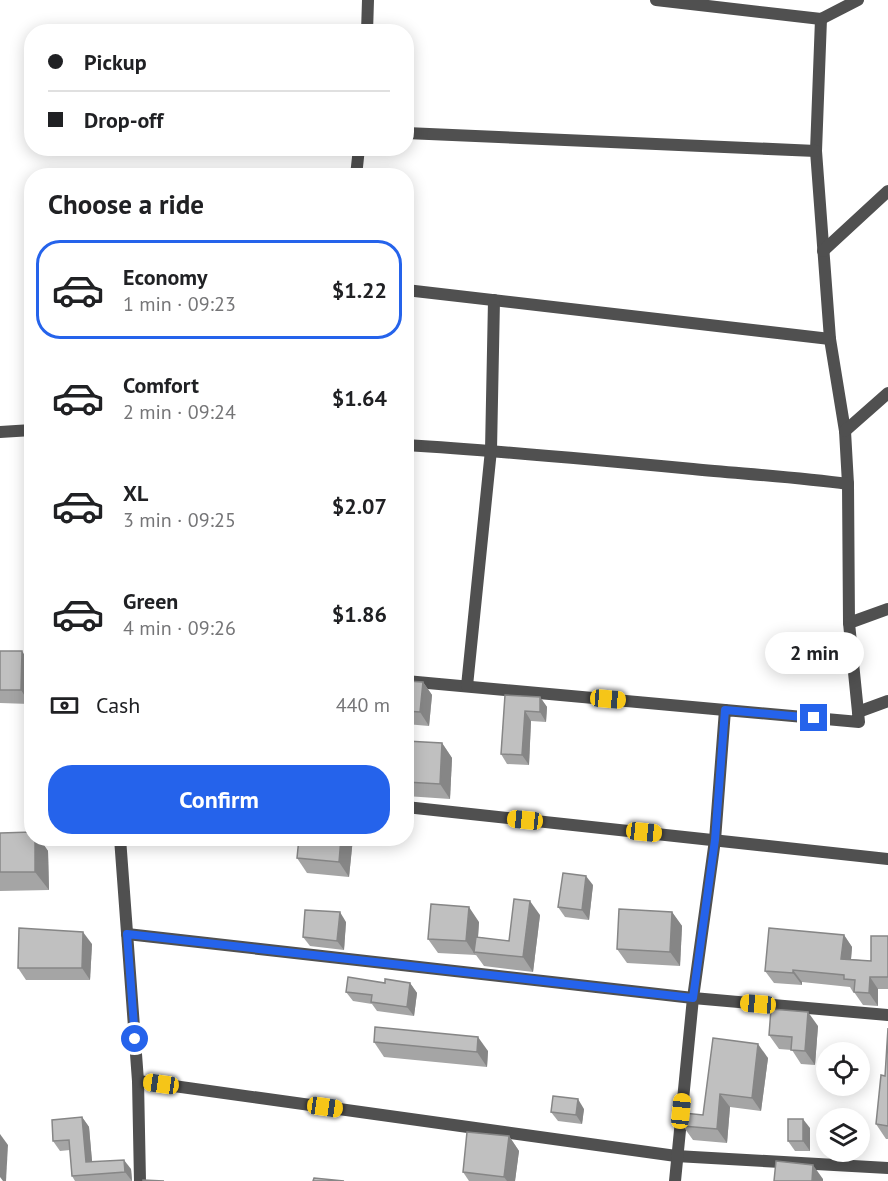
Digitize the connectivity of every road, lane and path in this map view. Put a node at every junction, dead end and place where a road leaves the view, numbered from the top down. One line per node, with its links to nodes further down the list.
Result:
1 (368, 0): 5 (street)
2 (656, 0): 4 (street)
3 (858, 0): 4 (street)
4 (822, 19): 7 (street)
5 (367, 24)
6 (414, 133): 7 (street)
7 (816, 151): 9 (street)
8 (888, 191): 9 (street)
9 (823, 251): 12 (street)
10 (414, 291): 11 (street)
11 (494, 300): 12 (street); 18 (street)
12 (830, 339): 15 (street)
13 (888, 393): 15 (street)
14 (24, 430): 16 (street)
15 (845, 431): 19 (street)
16 (0, 432)
17 (414, 445): 18 (street)
18 (491, 450): 19 (street); 23 (street)
19 (848, 484): 21 (street)
20 (888, 609): 21 (street)
21 (849, 623): 26 (street)
22 (414, 682): 23 (street)
23 (467, 687): 25 (street)
24 (888, 701): 26 (street)
25 (725, 710): 26 (street); 28 (street)
26 (858, 712)
27 (414, 808): 28 (street)
28 (715, 840): 30 (street); 32 (street)
29 (121, 846): 31 (street)
30 (888, 859)
31 (127, 934): 32 (street); 34 (street)
32 (693, 998): 33 (street); 35 (street)
33 (888, 1015)
34 (138, 1081): 35 (street); 37 (street)
35 (676, 1156): 36 (street); 38 (street)
36 (888, 1168)
37 (140, 1181)
38 (675, 1181)

